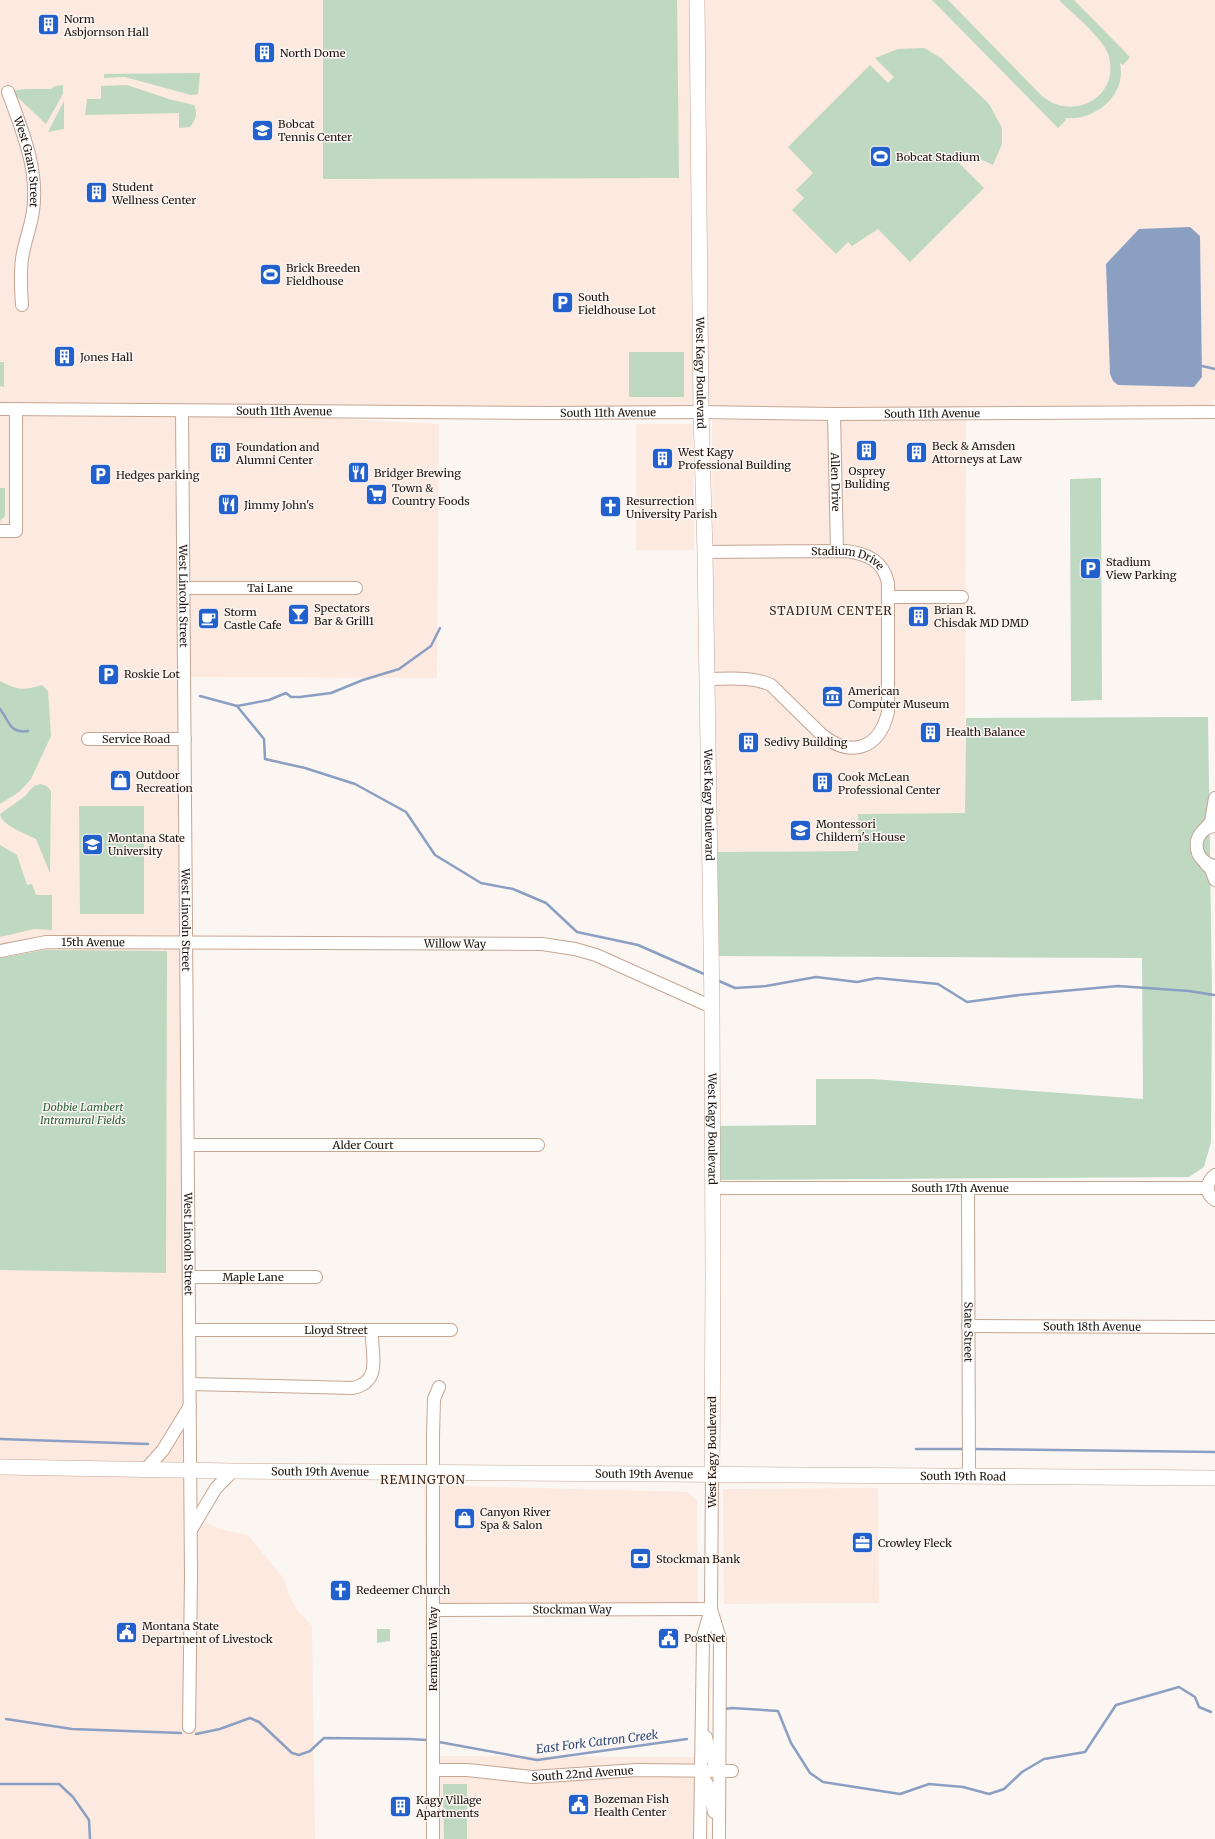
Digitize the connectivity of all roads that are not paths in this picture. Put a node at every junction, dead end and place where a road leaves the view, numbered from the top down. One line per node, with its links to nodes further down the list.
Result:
1 (697, 0): 7 (main road, West Kagy Boulevard)
2 (8, 92): 3 (street, West Grant Street)
3 (22, 305)
4 (0, 410): 5 (street, South 11th Avenue)
5 (16, 410): 6 (street, South 11th Avenue); 10 (street)
6 (182, 411): 7 (street, South 11th Avenue); 13 (street, West Lincoln Street)
7 (701, 412): 9 (street, South 11th Avenue); 12 (main road, West Kagy Boulevard)
8 (1215, 412): 9 (street, South 11th Avenue)
9 (834, 414): 11 (street, Allen Drive)
10 (0, 531)
11 (837, 551): 12 (street, Stadium Drive); 15 (street, Stadium Drive)
12 (705, 552): 17 (main road, West Kagy Boulevard)
13 (184, 588): 14 (street, Tai Lane); 19 (street, West Lincoln Street)
14 (356, 588)
15 (888, 597): 16 (street); 17 (street, Stadium Drive)
16 (962, 597)
17 (707, 679): 27 (main road, West Kagy Boulevard)
18 (88, 739): 19 (street, Service Road)
19 (185, 739): 25 (street, West Lincoln Street)
20 (1215, 798): 22 (street)
21 (1215, 826): 22 (street)
22 (1202, 832): 23 (street)
23 (1210, 865): 24 (street)
24 (1215, 880)
25 (186, 943): 26 (street, 15th Avenue); 27 (street, Willow Way); 28 (street, West Lincoln Street)
26 (0, 951)
27 (712, 1007): 31 (main road, West Kagy Boulevard)
28 (188, 1145): 29 (street, Alder Court); 35 (street, West Lincoln Street)
29 (538, 1145)
30 (1215, 1175): 33 (street)
31 (713, 1188): 32 (street, South 17th Avenue); 50 (main road, West Kagy Boulevard)
32 (968, 1188): 33 (street, South 17th Avenue); 37 (street, State Street)
33 (1207, 1188): 34 (street)
34 (1215, 1200)
35 (189, 1277): 36 (street, Maple Lane); 39 (street, West Lincoln Street)
36 (316, 1277)
37 (968, 1326): 38 (street, South 18th Avenue); 51 (street, State Street)
38 (1215, 1327)
39 (190, 1330): 40 (street, Lloyd Street); 42 (street, West Lincoln Street)
40 (368, 1330): 41 (street); 42 (street, Lloyd Street)
41 (451, 1330)
42 (190, 1384): 44 (street, West Lincoln Street)
43 (438, 1387): 49 (street, Remington Way)
44 (190, 1406): 46 (street); 47 (street, West Lincoln Street)
45 (0, 1467): 46 (main road, South 19th Avenue)
46 (147, 1468): 47 (main road, South 19th Avenue)
47 (190, 1470): 48 (main road, South 19th Avenue); 53 (street, West Lincoln Street)
48 (233, 1471): 49 (main road, South 19th Avenue); 53 (street)
49 (433, 1472): 50 (main road, South 19th Avenue); 55 (street, Remington Way)
50 (712, 1474): 51 (main road, South 19th Road); 54 (street, West Kagy Boulevard)
51 (969, 1476): 52 (main road, South 19th Road)
52 (1215, 1478)
53 (190, 1531): 57 (street, West Lincoln Street)
54 (711, 1609): 55 (street, Stockman Way); 56 (street, West Kagy Boulevard); 60 (street, West Kagy Boulevard)
55 (434, 1610): 58 (street, Remington Way)
56 (702, 1670): 59 (street, West Kagy Boulevard); 60 (street)
57 (189, 1727)
58 (434, 1770): 59 (street, South 22nd Avenue); 62 (street, Remington Way)
59 (700, 1771): 60 (street, South 22nd Avenue); 63 (street, West Kagy Boulevard); 64 (street)
60 (720, 1771): 61 (street, South 22nd Avenue); 65 (street, West Kagy Boulevard)
61 (732, 1771)
62 (434, 1839)
63 (700, 1839)
64 (714, 1839)
65 (719, 1839)

